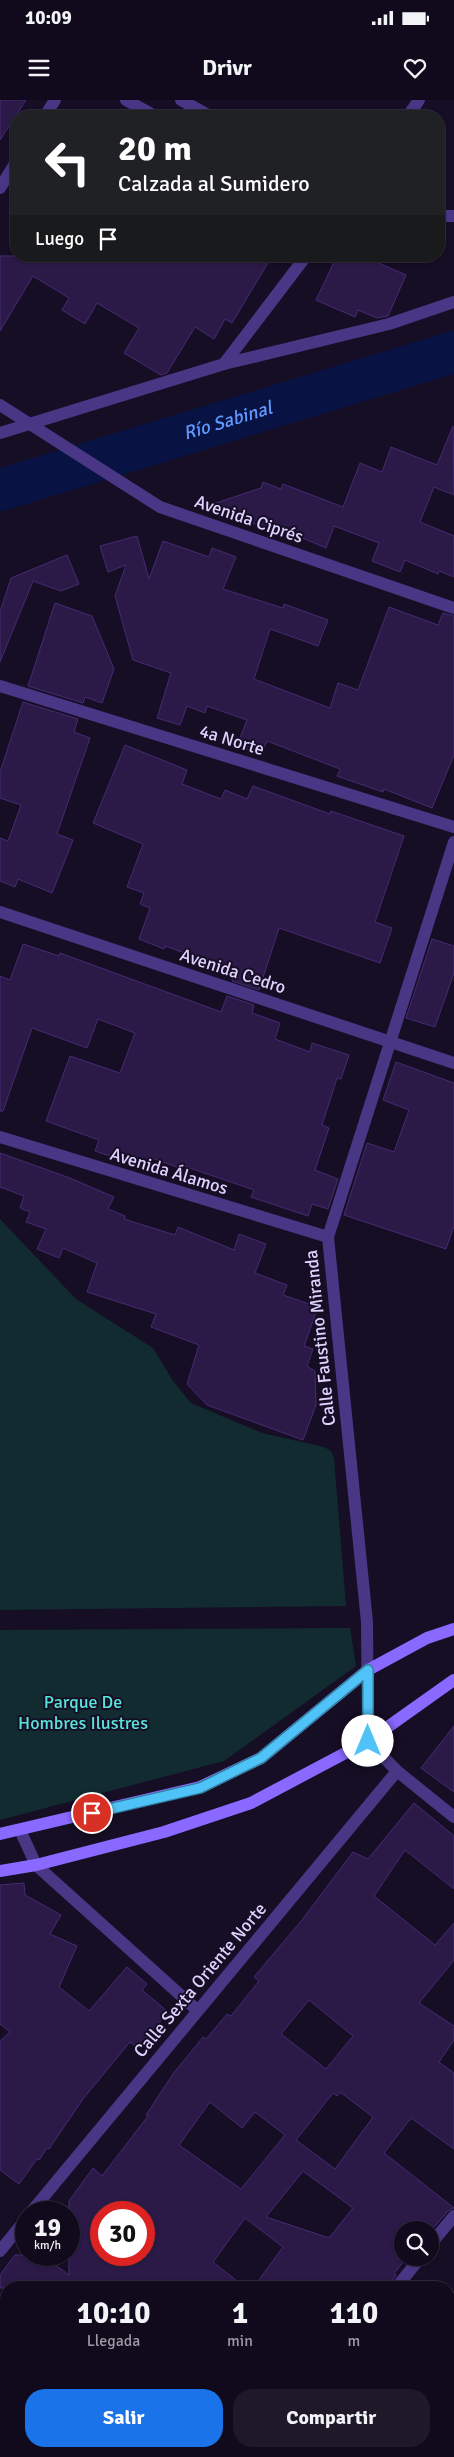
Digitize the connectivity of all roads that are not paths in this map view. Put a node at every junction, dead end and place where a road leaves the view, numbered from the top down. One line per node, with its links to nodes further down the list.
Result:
1 (126, 100): 3 (street)
2 (181, 100): 4 (street)
3 (144, 110)
4 (199, 110)
5 (10, 172): 6 (street)
6 (0, 188)
7 (301, 262): 9 (street)
8 (454, 302): 9 (street)
9 (224, 364): 11 (street)
10 (0, 405): 11 (street, Avenida Ciprés)
11 (28, 424): 12 (street); 13 (street, Avenida Ciprés)
12 (0, 433)
13 (454, 608)
14 (0, 686): 15 (street, 4a Norte)
15 (454, 827)
16 (454, 842): 18 (street, Calle Faustino Miranda)
17 (0, 912): 18 (street, Avenida Cedro)
18 (389, 1041): 19 (street, Avenida Cedro); 21 (street, Calle Faustino Miranda)
19 (454, 1063)
20 (0, 1137): 21 (street, Avenida Álamos)
21 (328, 1237): 23 (street, Calle Faustino Miranda)
22 (454, 1629): 23 (main road)
23 (368, 1670): 25 (street, Calle Faustino Miranda); 28 (main road)
24 (454, 1680): 25 (main road)
25 (368, 1741): 26 (street); 30 (main road)
26 (397, 1771): 27 (street); 32 (street, Calle Sexta Oriente Norte)
27 (454, 1817)
28 (20, 1830): 29 (main road); 30 (street)
29 (0, 1834)
30 (36, 1865): 31 (main road); 32 (street)
31 (0, 1871)
32 (197, 2010): 33 (street, Calle Sexta Oriente Norte)
33 (40, 2201)
34 (454, 2216): 36 (street)
35 (15, 2233): 37 (street)
36 (439, 2234)
37 (0, 2251)
38 (414, 2266): 39 (street)
39 (402, 2281)

